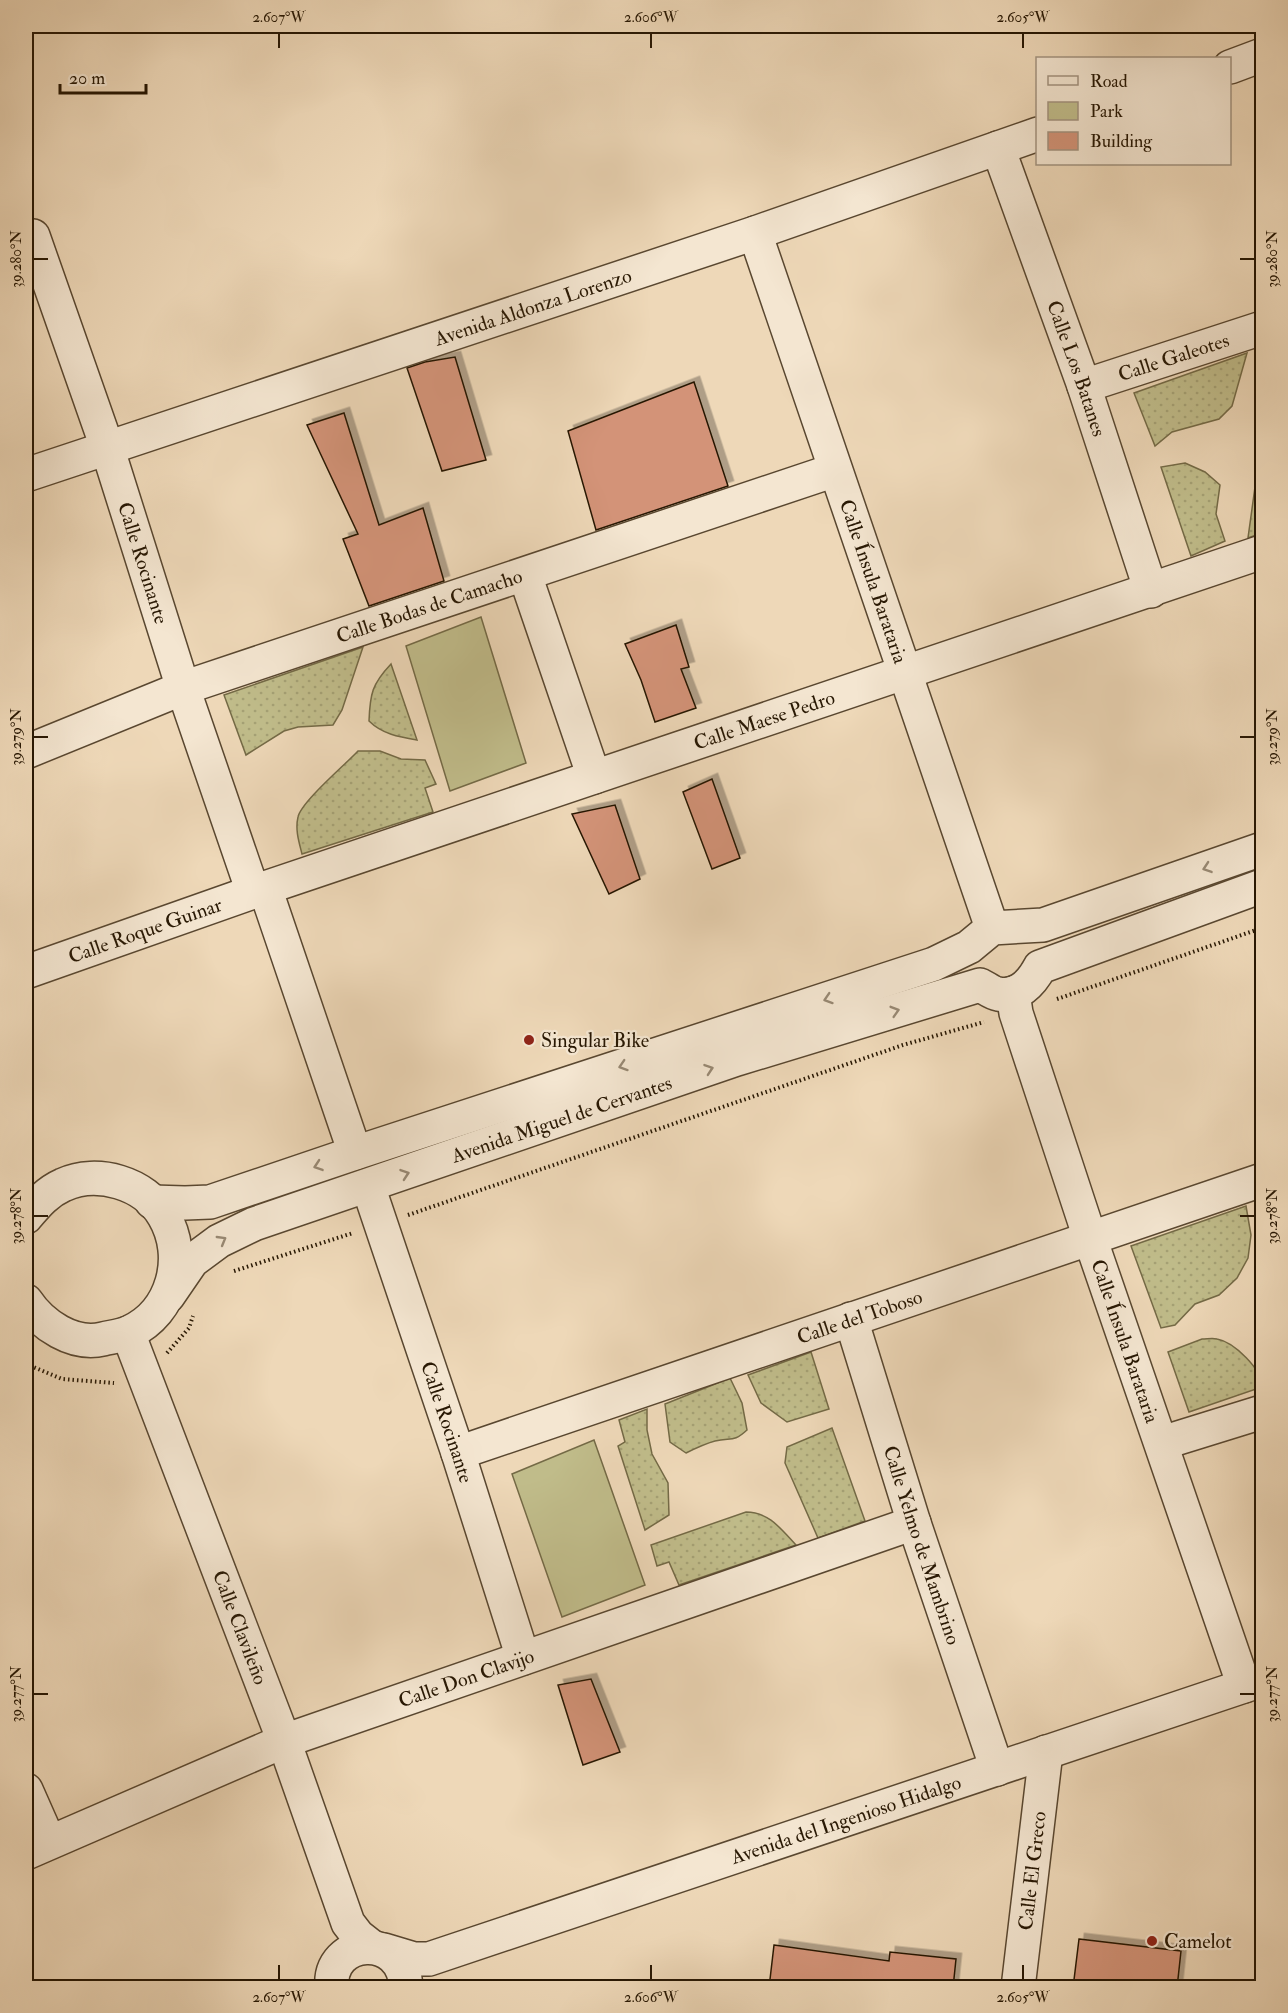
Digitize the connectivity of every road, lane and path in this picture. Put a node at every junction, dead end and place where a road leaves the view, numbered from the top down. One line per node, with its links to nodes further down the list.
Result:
1 (1263, 55): 2 (street)
2 (1231, 67)
3 (1036, 135): 4 (street, Avenida Aldonza Lorenzo)
4 (998, 148): 5 (street, Avenida Aldonza Lorenzo); 8 (street, Calle Los Batanes)
5 (755, 233): 9 (street, Avenida Aldonza Lorenzo); 10 (street, Calle Ínsula Barataria)
6 (33, 236): 9 (street, Calle Rocinante)
7 (1263, 328): 8 (street, Calle Galeotes)
8 (1084, 386): 14 (street, Calle Los Batanes)
9 (106, 447): 11 (street, Avenida Aldonza Lorenzo); 16 (street, Calle Rocinante)
10 (836, 470): 13 (street, Calle Bodas de Camacho); 15 (street, Calle Ínsula Barataria)
11 (26, 475)
12 (1263, 552): 14 (street, Calle Maese Pedro)
13 (525, 575): 16 (street, Calle Bodas de Camacho); 18 (street)
14 (1151, 591): 15 (street, Calle Maese Pedro)
15 (904, 673): 18 (street, Calle Maese Pedro); 23 (street, Calle Ínsula Barataria)
16 (183, 688): 17 (street, Calle Bodas de Camacho); 21 (street, Calle Rocinante)
17 (26, 752)
18 (594, 777): 21 (street, Calle Maese Pedro)
19 (1263, 849): 23 (street, Avenida Miguel de Cervantes, one-way to 23)
20 (1263, 886): 24 (street)
21 (259, 890): 25 (street, Calle Roque Guinar); 28 (street, Calle Rocinante)
22 (1263, 928): 27 (path)
23 (992, 934): 24 (street); 26 (street); 28 (street, Avenida Miguel de Cervantes, one-way to 28)
24 (1040, 967): 27 (street)
25 (26, 972)
26 (981, 985): 27 (street); 30 (street, Avenida Miguel de Cervantes, one-way to 26)
27 (1015, 1003): 33 (path); 34 (street, Calle Ínsula Barataria)
28 (355, 1153): 31 (street, Avenida Miguel de Cervantes, one-way to 31)
29 (1263, 1180): 34 (street, Calle del Toboso)
30 (368, 1186): 33 (street, Calle Rocinante); 37 (street, Avenida Miguel de Cervantes, one-way to 30)
31 (152, 1202): 32 (street); 37 (street)
32 (26, 1217)
33 (381, 1225): 35 (path); 45 (street, Calle Rocinante)
34 (1090, 1238): 38 (street, Calle del Toboso); 44 (street, Calle Ínsula Barataria)
35 (228, 1273)
36 (26, 1301): 39 (street)
37 (182, 1301): 40 (street, Avenida Miguel de Cervantes); 42 (path)
38 (851, 1319): 45 (street, Calle del Toboso); 46 (street, Calle Yelmo de Mambrino)
39 (38, 1324): 40 (street)
40 (129, 1333): 42 (street, Calle Clavileño)
41 (26, 1364): 42 (path)
42 (143, 1371): 49 (street, Calle Clavileño)
43 (1263, 1412): 44 (street)
44 (1162, 1443): 48 (street, Calle Ínsula Barataria)
45 (458, 1453): 47 (street, Calle Rocinante)
46 (914, 1523): 47 (street, Calle Don Clavijo); 51 (street, Calle Yelmo de Mambrino)
47 (524, 1658): 49 (street, Calle Don Clavijo)
48 (1253, 1683): 50 (street, Avenida del Ingenioso Hidalgo)
49 (284, 1741): 53 (street, Calle Don Clavijo); 54 (street, Calle Clavileño)
50 (1046, 1752): 51 (street, Avenida del Ingenioso Hidalgo); 59 (street, Calle El Greco)
51 (997, 1769): 56 (street, Avenida del Ingenioso Hidalgo)
52 (26, 1790): 53 (street)
53 (37, 1848)
54 (348, 1923): 55 (street, Calle Clavileño); 57 (street, Calle Clavileño)
55 (378, 1948): 56 (street, Avenida del Ingenioso Hidalgo); 57 (street); 58 (street, Calle Clavileño)
56 (429, 1959): 58 (street)
57 (332, 1977)
58 (406, 1988)
59 (1018, 1988)

